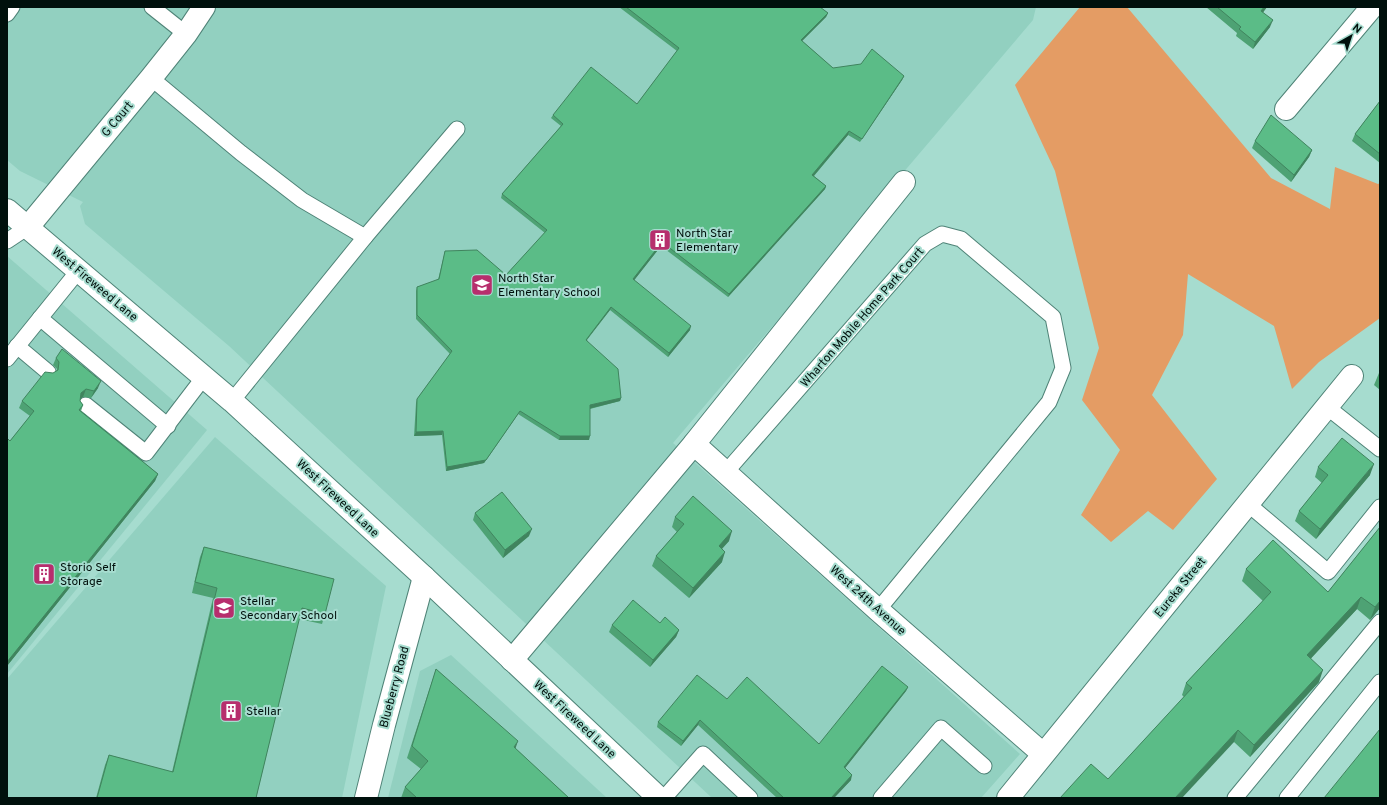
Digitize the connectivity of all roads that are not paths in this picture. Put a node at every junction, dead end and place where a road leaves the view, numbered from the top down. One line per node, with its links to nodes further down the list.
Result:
1 (12, 7): 5 (lane)
2 (152, 7): 6 (lane)
3 (204, 7): 6 (street, G Court)
4 (1372, 7): 8 (street)
5 (7, 14)
6 (186, 34): 7 (street, G Court)
7 (151, 78): 12 (street, G Court); 13 (lane)
8 (1286, 109)
9 (457, 129): 13 (lane)
10 (904, 182): 26 (street)
11 (7, 210): 12 (street, West Fireweed Lane)
12 (28, 227): 14 (lane); 15 (street, West Fireweed Lane)
13 (366, 237): 22 (lane)
14 (7, 241)
15 (78, 270): 16 (lane); 21 (street, West Fireweed Lane)
16 (40, 318): 17 (lane); 25 (lane)
17 (17, 346): 18 (lane); 19 (lane)
18 (7, 359)
19 (48, 372)
20 (1352, 376): 24 (street, Eureka Street)
21 (204, 377): 22 (street, West Fireweed Lane); 25 (lane)
22 (232, 401): 31 (street, West Fireweed Lane)
23 (86, 404): 25 (lane)
24 (1328, 407): 27 (lane); 29 (street, Eureka Street)
25 (168, 426)
26 (694, 444): 28 (street, West 24th Avenue); 34 (street)
27 (1380, 449)
28 (726, 472): 32 (street, West 24th Avenue); 32 (lane, Wharton Mobile Home Park Court)
29 (1248, 504): 30 (lane); 36 (street, Eureka Street)
30 (1380, 507)
31 (424, 577): 34 (street, West Fireweed Lane); 38 (street, Blueberry Road)
32 (878, 610): 36 (street, West 24th Avenue)
33 (1380, 622): 44 (lane)
34 (512, 660): 39 (street, West Fireweed Lane)
35 (1380, 682): 45 (lane)
36 (1043, 754): 43 (street, Eureka Street)
37 (984, 766): 42 (lane)
38 (366, 798)
39 (658, 798)
40 (664, 798): 41 (lane)
41 (750, 798)
42 (881, 798)
43 (1008, 798)
44 (1236, 798)
45 (1287, 798)

